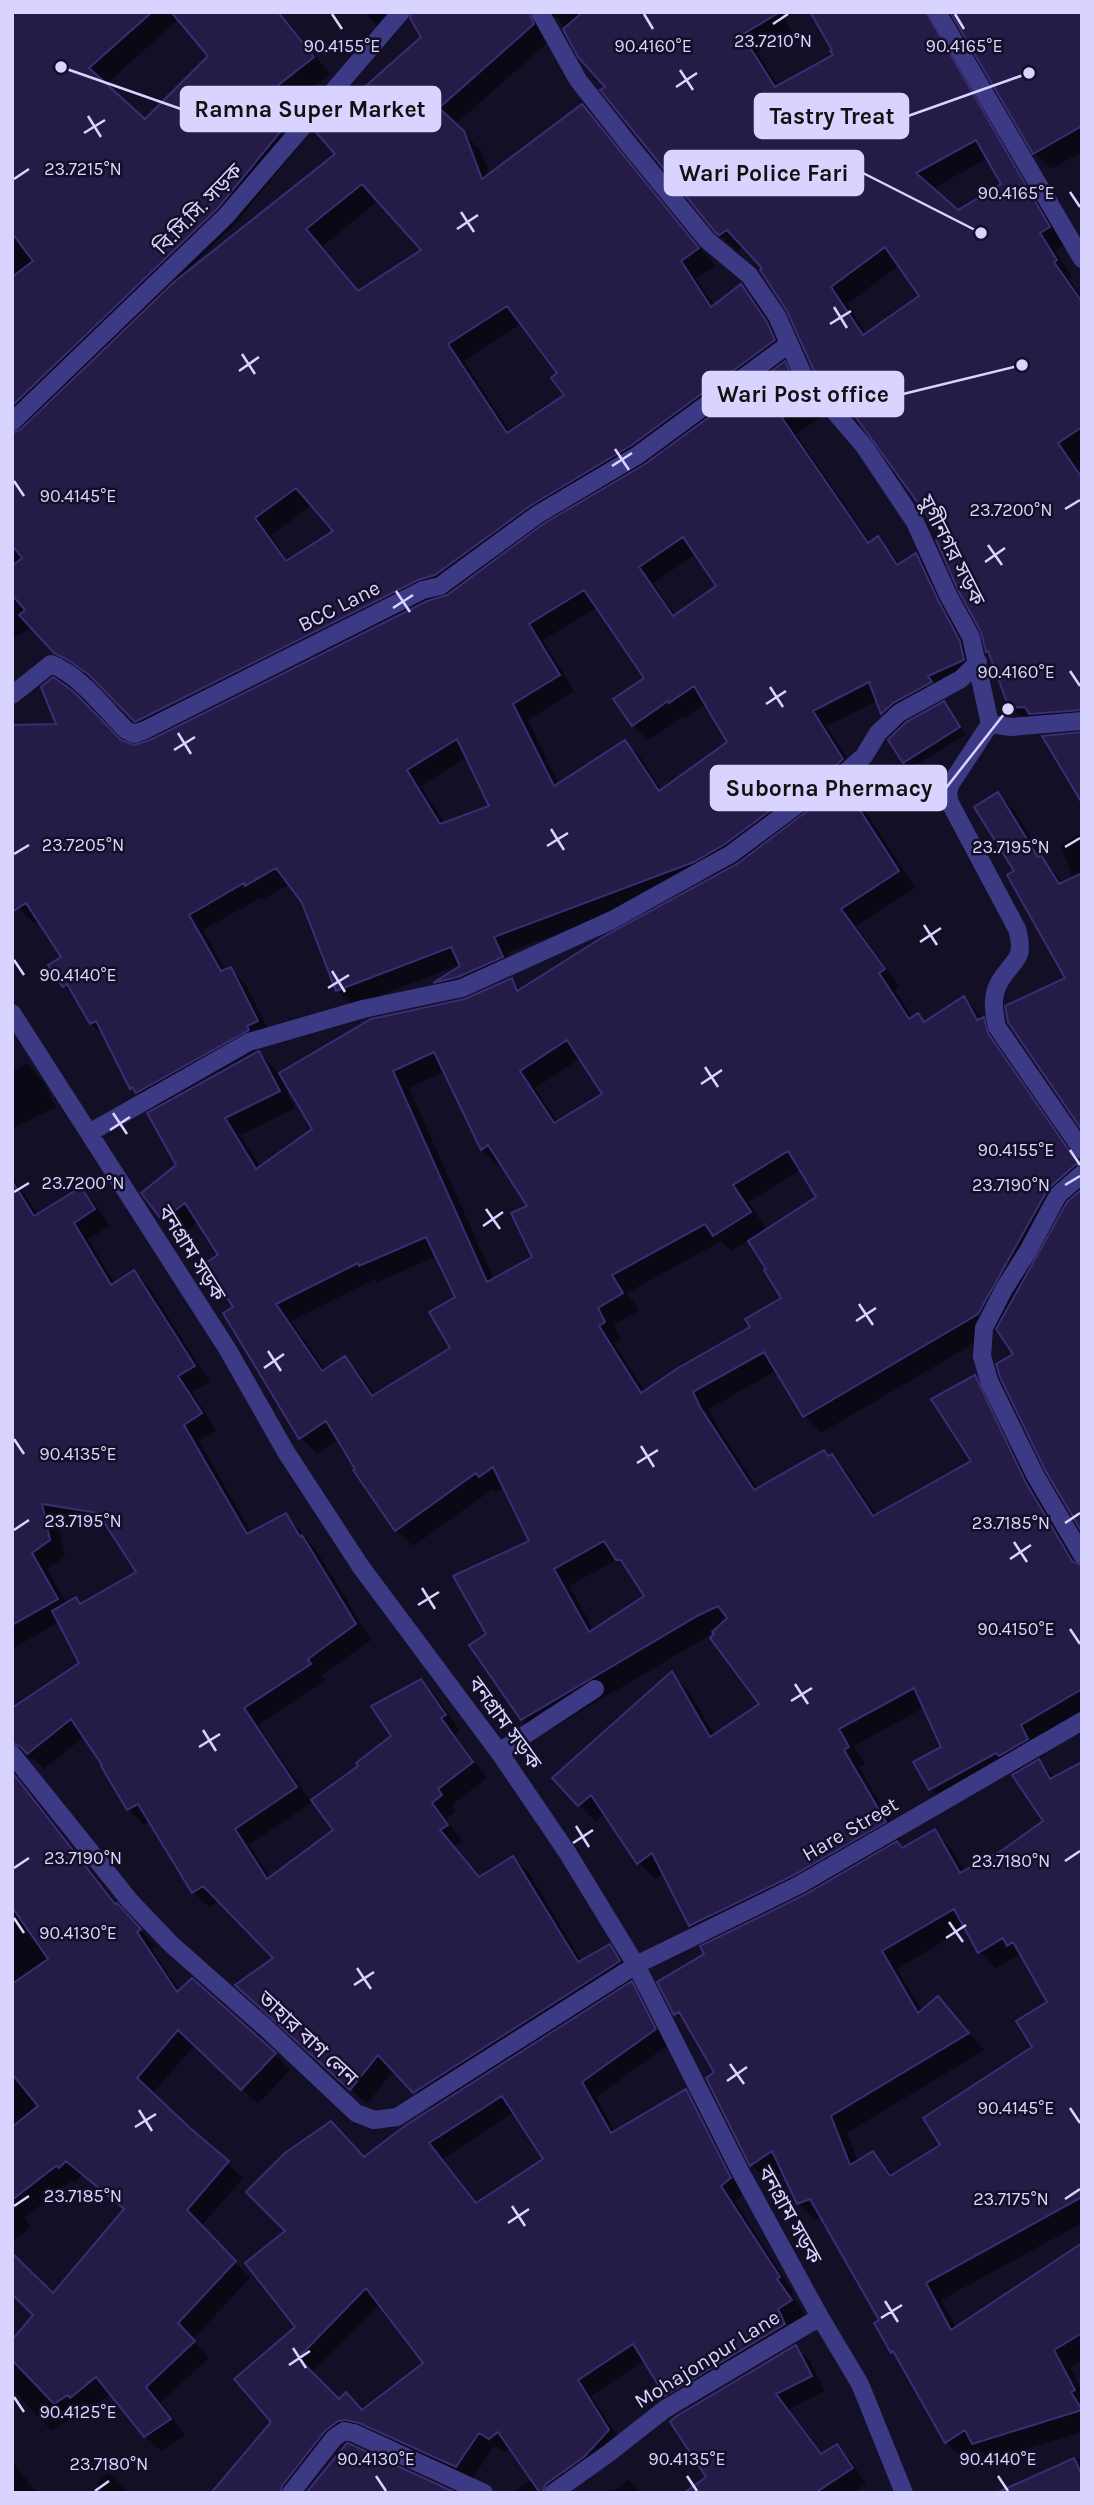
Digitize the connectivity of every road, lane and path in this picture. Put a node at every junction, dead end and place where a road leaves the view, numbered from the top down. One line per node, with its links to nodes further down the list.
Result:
1 (401, 12): 6 (street, বি.সি.সি. সড়ক)
2 (540, 12): 5 (street, যুগীনগর সড়ক)
3 (937, 12): 4 (street)
4 (1082, 259)
5 (789, 344): 7 (street, যুগীনগর সড়ক); 8 (street, BCC Lane)
6 (12, 422)
7 (978, 662): 10 (street, যুগীনগর সড়ক); 12 (street)
8 (12, 695)
9 (1082, 721): 10 (street)
10 (990, 724): 13 (street)
11 (12, 1013): 12 (street, বনগ্রাম সড়ক)
12 (89, 1133): 18 (street, বনগ্রাম সড়ক)
13 (1082, 1150)
14 (1082, 1174): 15 (street)
15 (1082, 1555)
16 (595, 1689): 18 (street)
17 (1082, 1721): 20 (street, Hare Street)
18 (499, 1752): 20 (street, বনগ্রাম সড়ক)
19 (12, 1754): 20 (street, তাহার বাগ লেন)
20 (636, 1965): 21 (street, বনগ্রাম সড়ক)
21 (820, 2317): 24 (street, Mohajonpur Lane); 25 (street, বনগ্রাম সড়ক)
22 (291, 2493): 23 (street)
23 (484, 2493)
24 (553, 2493)
25 (904, 2493)

